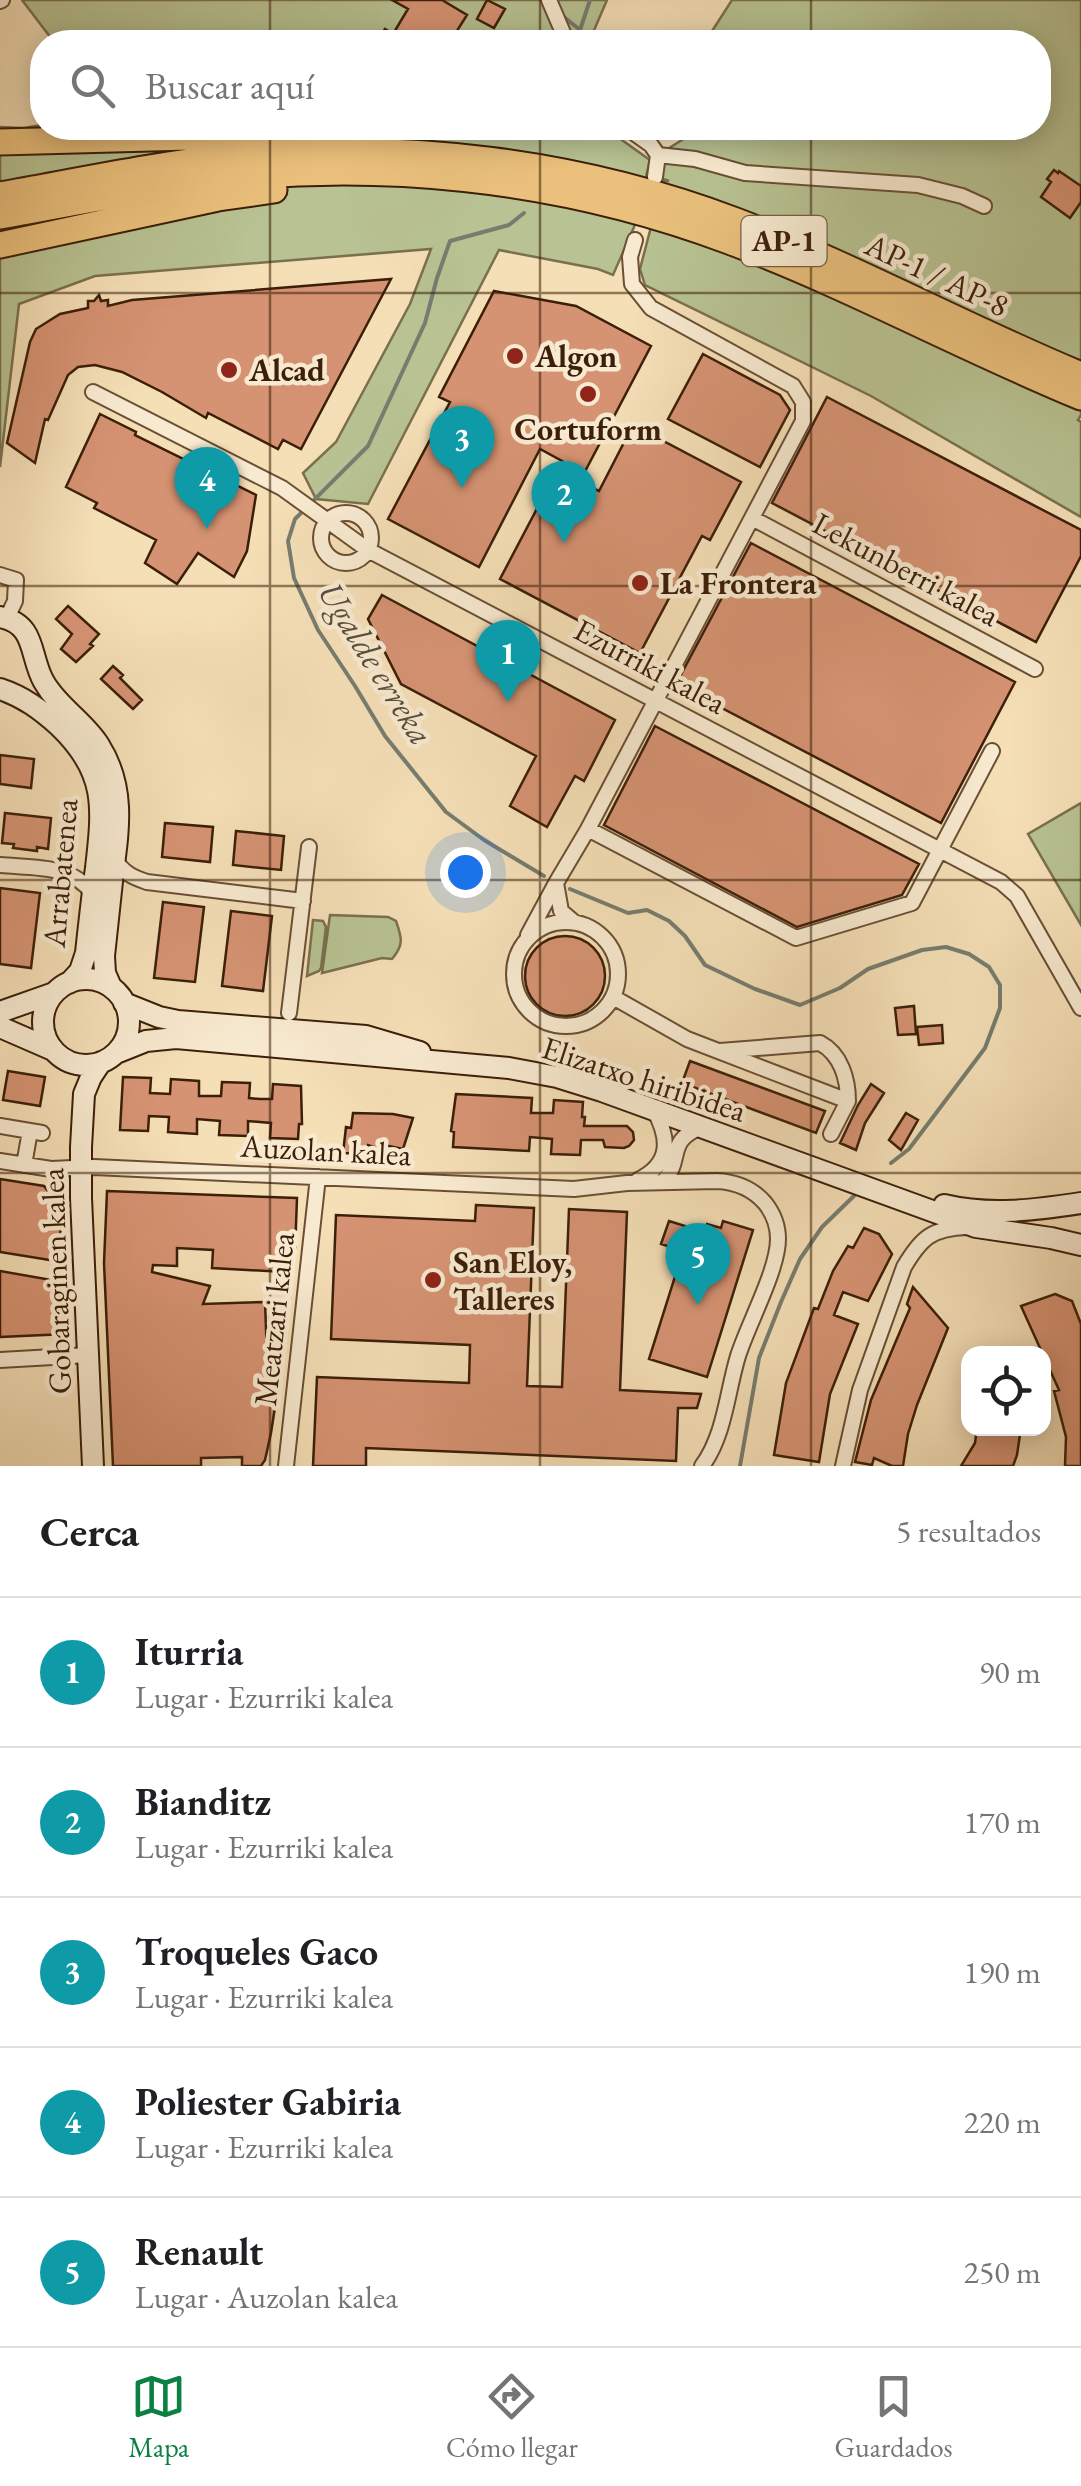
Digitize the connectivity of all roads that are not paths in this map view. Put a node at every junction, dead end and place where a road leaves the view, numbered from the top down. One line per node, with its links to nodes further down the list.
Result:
1 (546, 1): 2 (street)
2 (560, 30)
3 (75, 140): 6 (highway)
4 (409, 140): 7 (highway)
5 (643, 140): 8 (street)
6 (0, 142)
7 (432, 154): 11 (highway, AP-1 / AP-8 / AP-1); 16 (highway, AP-1 / AP-8 / AP-1)
8 (658, 155): 9 (street); 12 (street)
9 (655, 177)
10 (467, 178): 13 (highway, AP-1 / AP-8 / AP-1); 15 (highway); 18 (highway, AP-1 / AP-8 / AP-1)
11 (0, 195)
12 (984, 206)
13 (0, 216)
14 (634, 240): 19 (street)
15 (0, 245)
16 (1081, 375)
17 (93, 392): 20 (street, Ezurriki kalea)
18 (1081, 397)
19 (752, 518): 25 (street, Lekunberri kalea); 27 (street)
20 (328, 520): 21 (street, Ezurriki kalea); 21 (street); 21 (street)
21 (368, 550): 27 (street, Ezurriki kalea)
22 (0, 574): 23 (street)
23 (3, 618): 24 (main road, Arrabatenea)
24 (33, 653): 26 (main road, Arrabatenea); 32 (main road, Arrabatenea)
25 (1035, 669)
26 (0, 689): 36 (main road, Arrabatenea)
27 (656, 700): 29 (street); 31 (street, Ezurriki kalea)
28 (992, 751): 31 (street)
29 (588, 829): 31 (street); 35 (street)
30 (308, 847): 37 (street)
31 (940, 851): 43 (street, Ezurriki kalea)
32 (115, 860): 34 (street); 36 (main road, Arrabatenea)
33 (0, 864): 36 (street)
34 (147, 882): 36 (street); 37 (street)
35 (556, 883): 38 (street); 39 (street)
36 (102, 895): 40 (main road, Arrabatenea); 41 (main road, Arrabatenea)
37 (303, 902): 45 (street)
38 (574, 922): 39 (street); 42 (street)
39 (526, 939): 42 (street)
40 (62, 988): 41 (main road); 44 (main road); 48 (main road)
41 (118, 995): 49 (main road); 64 (main road, Elizatxo hiribidea)
42 (613, 997): 47 (street)
43 (1081, 1008)
44 (0, 1012)
45 (289, 1014)
46 (0, 1027): 48 (main road)
47 (720, 1051): 51 (street); 51 (street)
48 (61, 1055): 49 (main road); 50 (main road, Gobaraginen kalea)
49 (109, 1057): 50 (main road, Gobaraginen kalea); 52 (main road, Elizatxo hiribidea)
50 (84, 1094): 59 (main road, Gobaraginen kalea)
51 (848, 1101): 55 (street)
52 (654, 1110): 54 (main road, Elizatxo hiribidea); 57 (street)
53 (0, 1126): 58 (street)
54 (701, 1127): 57 (street, Auzolan kalea); 65 (main road, Elizatxo hiribidea)
55 (832, 1134)
56 (0, 1161): 58 (street, Auzolan kalea)
57 (666, 1162): 61 (street); 62 (street); 63 (street, Auzolan kalea)
58 (24, 1165): 59 (street, Auzolan kalea)
59 (81, 1168): 60 (street, Auzolan kalea); 67 (main road, Gobaraginen kalea)
60 (318, 1178): 63 (street, Auzolan kalea); 70 (street, Meatzari kalea)
61 (663, 1182): 62 (street, Auzolan kalea); 63 (street, Auzolan kalea)
62 (698, 1182): 71 (street, Auzolan kalea)
63 (626, 1184)
64 (1081, 1202)
65 (976, 1226): 66 (main road, Elizatxo hiribidea); 72 (street)
66 (1081, 1245)
67 (88, 1355): 68 (street); 69 (main road, Gobaraginen kalea)
68 (0, 1360)
69 (93, 1466)
70 (286, 1466)
71 (702, 1466)
72 (843, 1466)

